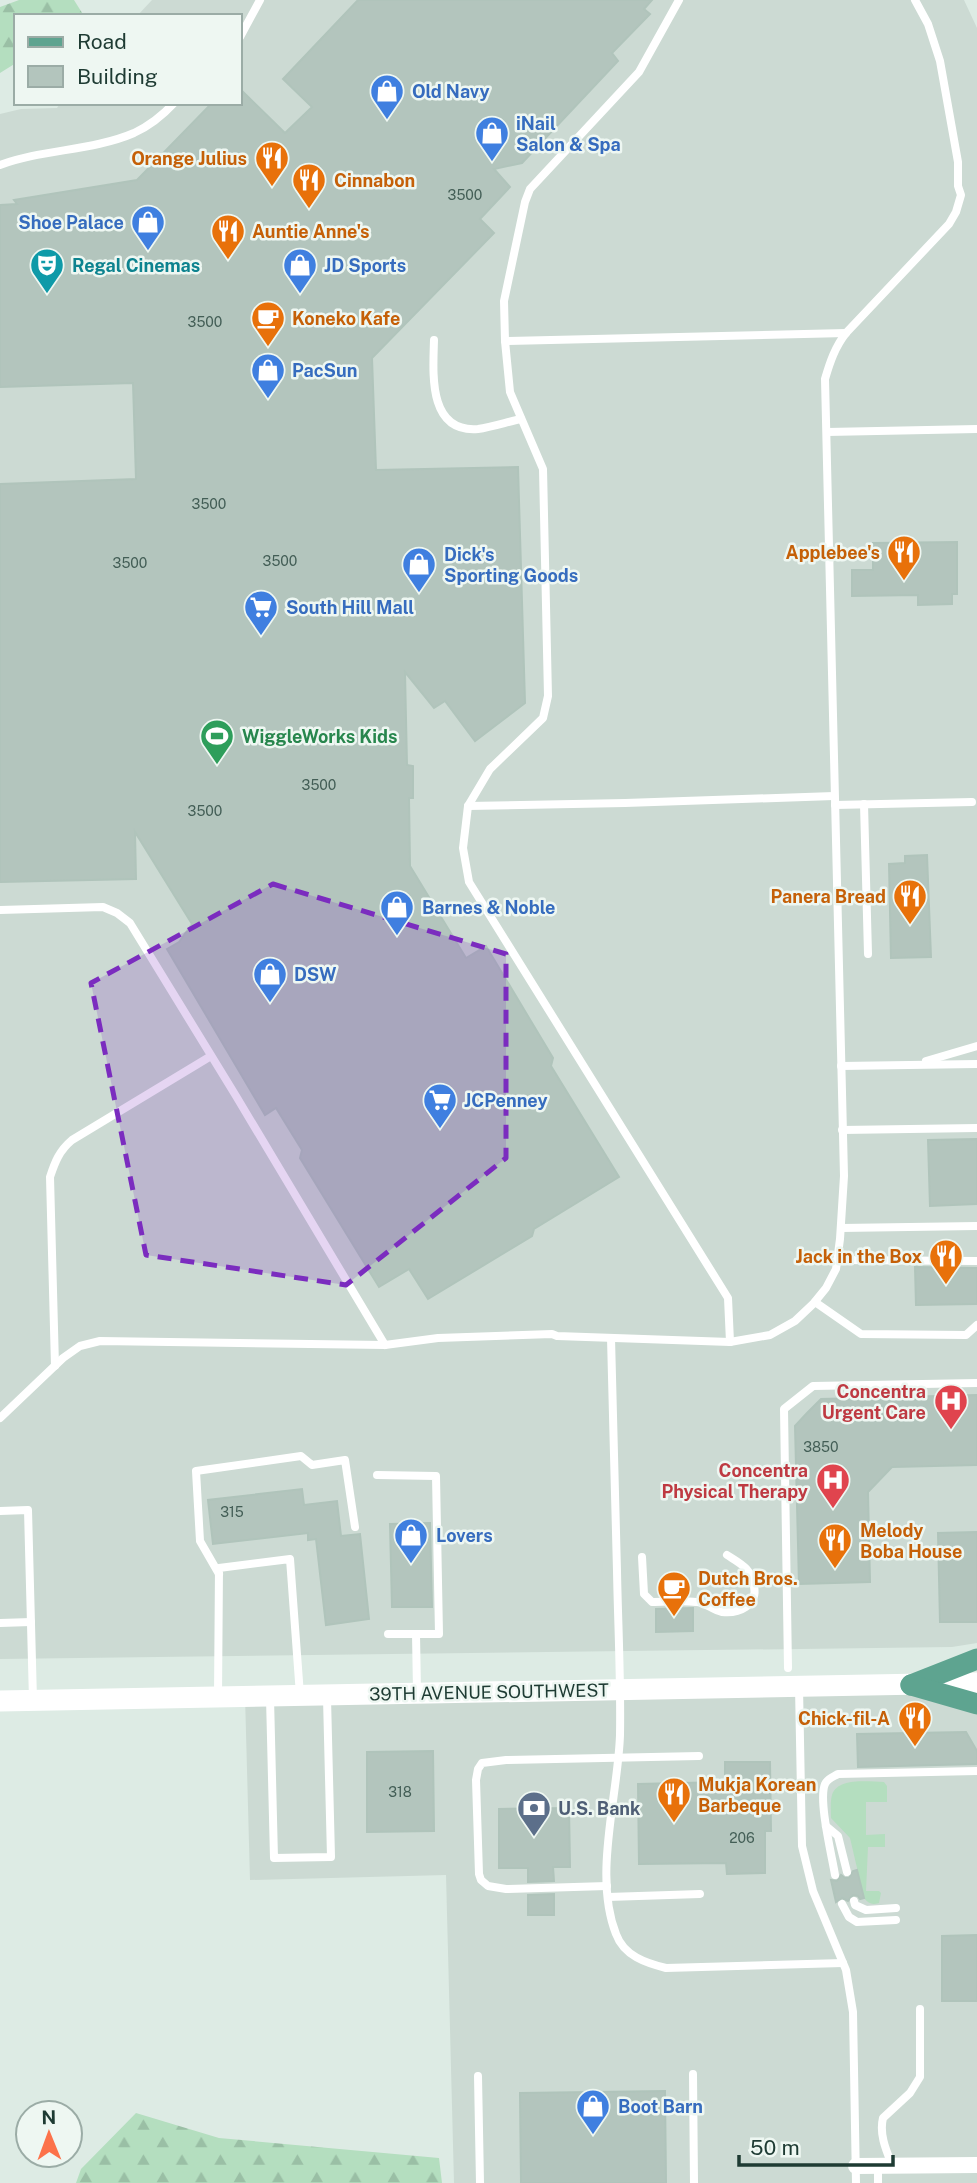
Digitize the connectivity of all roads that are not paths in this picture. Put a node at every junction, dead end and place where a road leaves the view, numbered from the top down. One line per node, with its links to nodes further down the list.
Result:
1 (260, 0): 4 (lane)
2 (679, 0): 9 (lane)
3 (915, 0): 7 (lane)
4 (242, 33)
5 (172, 105): 6 (lane)
6 (0, 165)
7 (846, 333): 9 (lane); 12 (lane)
8 (433, 340): 10 (lane)
9 (505, 341): 10 (lane)
10 (521, 419): 16 (lane)
11 (977, 429): 12 (lane)
12 (827, 432): 13 (lane)
13 (835, 800): 15 (lane); 16 (lane); 23 (lane)
14 (972, 802): 15 (lane)
15 (864, 804): 18 (lane)
16 (468, 806): 33 (lane)
17 (0, 910): 20 (lane)
18 (868, 954)
19 (977, 1046): 22 (lane)
20 (211, 1056): 34 (lane); 35 (lane)
21 (977, 1063): 22 (lane)
22 (915, 1065): 23 (lane)
23 (841, 1066): 25 (lane)
24 (977, 1128): 25 (lane)
25 (842, 1130): 27 (lane)
26 (977, 1226): 27 (lane)
27 (841, 1228): 28 (lane)
28 (837, 1260): 29 (lane); 30 (lane)
29 (977, 1261)
30 (815, 1302): 31 (lane); 33 (lane)
31 (977, 1325)
32 (611, 1338): 33 (lane); 34 (lane); 52 (lane)
33 (730, 1342)
34 (385, 1345): 35 (lane)
35 (55, 1366): 37 (lane)
36 (977, 1383): 49 (lane)
37 (0, 1418)
38 (377, 1475): 47 (lane)
39 (0, 1511): 44 (lane)
40 (355, 1527): 43 (lane)
41 (727, 1555): 42 (lane)
42 (642, 1557)
43 (219, 1574): 54 (lane); 57 (lane)
44 (31, 1622): 45 (lane); 58 (lane)
45 (0, 1623)
46 (388, 1634): 47 (lane)
47 (416, 1634): 53 (lane)
48 (977, 1659): 51 (main road)
49 (793, 1678): 51 (main road, 39TH AVENUE SOUTHWEST); 52 (main road, 39TH AVENUE SOUTHWEST); 74 (lane)
50 (977, 1684): 51 (main road, 39TH AVENUE SOUTHWEST)
51 (911, 1685): 60 (main road)
52 (620, 1690): 53 (main road, 39TH AVENUE SOUTHWEST); 62 (lane)
53 (417, 1693): 55 (main road, 39TH AVENUE SOUTHWEST)
54 (300, 1695): 55 (main road, 39TH AVENUE SOUTHWEST); 56 (main road, 39TH AVENUE SOUTHWEST)
55 (327, 1695): 56 (lane)
56 (270, 1696): 57 (main road, 39TH AVENUE SOUTHWEST)
57 (218, 1697): 58 (main road, 39TH AVENUE SOUTHWEST)
58 (33, 1700): 59 (main road, 39TH AVENUE SOUTHWEST)
59 (0, 1701)
60 (977, 1704)
61 (699, 1756): 62 (lane)
62 (618, 1758): 67 (lane); 67 (lane)
63 (977, 1771): 64 (lane)
64 (826, 1826): 65 (lane); 66 (lane)
65 (847, 1872)
66 (835, 1875)
67 (607, 1886): 69 (lane)
68 (700, 1894): 69 (lane)
69 (608, 1897): 74 (lane)
70 (854, 1901): 72 (lane)
71 (842, 1904): 73 (lane)
72 (896, 1909)
73 (896, 1920)
74 (843, 1963): 80 (lane)
75 (920, 2009): 78 (lane)
76 (693, 2074): 82 (lane)
77 (478, 2076): 81 (lane)
78 (885, 2165): 79 (street); 80 (street); 84 (lane)
79 (977, 2165)
80 (856, 2166): 83 (lane)
81 (480, 2183)
82 (694, 2183)
83 (856, 2183)
84 (878, 2183)

